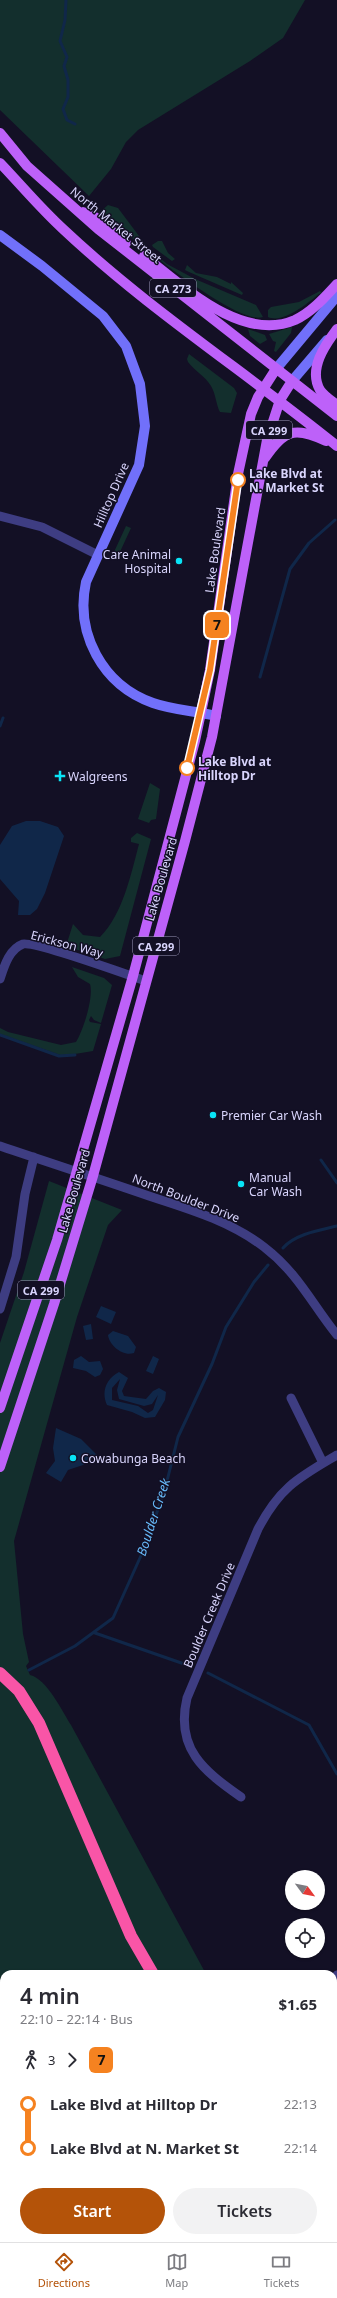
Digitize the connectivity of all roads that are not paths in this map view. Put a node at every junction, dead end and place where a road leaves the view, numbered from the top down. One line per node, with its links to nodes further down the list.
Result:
1 (0, 133): 3 (main road, North Market Street / CA 273)
2 (0, 163): 10 (main road, CA 273)
3 (71, 207): 5 (main road); 8 (main road, North Market Street / CA 273)
4 (0, 235): 17 (main road, Hilltop Drive)
5 (337, 284)
6 (337, 296): 8 (main road, Lake Boulevard)
7 (337, 328): 9 (main road, Lake Boulevard); 12 (main road)
8 (276, 369): 9 (main road, North Market Street / CA 273); 10 (main road, Lake Boulevard)
9 (292, 381): 11 (main road, Lake Boulevard / CA 299); 13 (main road, North Market Street / CA 273)
10 (263, 388): 11 (main road, CA 273); 18 (main road, Lake Boulevard / CA 299)
11 (280, 400): 14 (main road, CA 273); 15 (main road, Lake Boulevard / CA 299)
12 (337, 405)
13 (337, 416)
14 (337, 446): 15 (main road)
15 (263, 462): 19 (main road, Lake Boulevard / CA 299)
16 (0, 516): 17 (street)
17 (98, 555): 18 (main road, Hilltop Drive)
18 (201, 713): 19 (main road, Hilltop Drive); 20 (main road, Lake Boulevard / CA 299)
19 (216, 716): 22 (main road, Lake Boulevard / CA 299)
20 (133, 976): 21 (street, Erickson Way); 22 (street, Erickson Way); 25 (main road, Lake Boulevard / CA 299)
21 (0, 979)
22 (146, 981): 26 (main road, Lake Boulevard / CA 299)
23 (0, 1146): 24 (street, North Boulder Drive)
24 (34, 1157): 25 (street, North Boulder Drive); 27 (street)
25 (78, 1171): 26 (street, North Boulder Drive); 30 (main road, Lake Boulevard / CA 299)
26 (93, 1176): 28 (street, North Boulder Drive); 33 (main road, Lake Boulevard / CA 299)
27 (0, 1309)
28 (337, 1336)
29 (291, 1398): 32 (street)
30 (0, 1408)
31 (337, 1455): 32 (street, Boulder Creek Drive)
32 (323, 1463): 37 (street, Boulder Creek Drive)
33 (0, 1467)
34 (0, 1673): 36 (highway)
35 (0, 1680): 36 (highway)
36 (19, 1691): 38 (highway)
37 (242, 1798)
38 (151, 1970)

